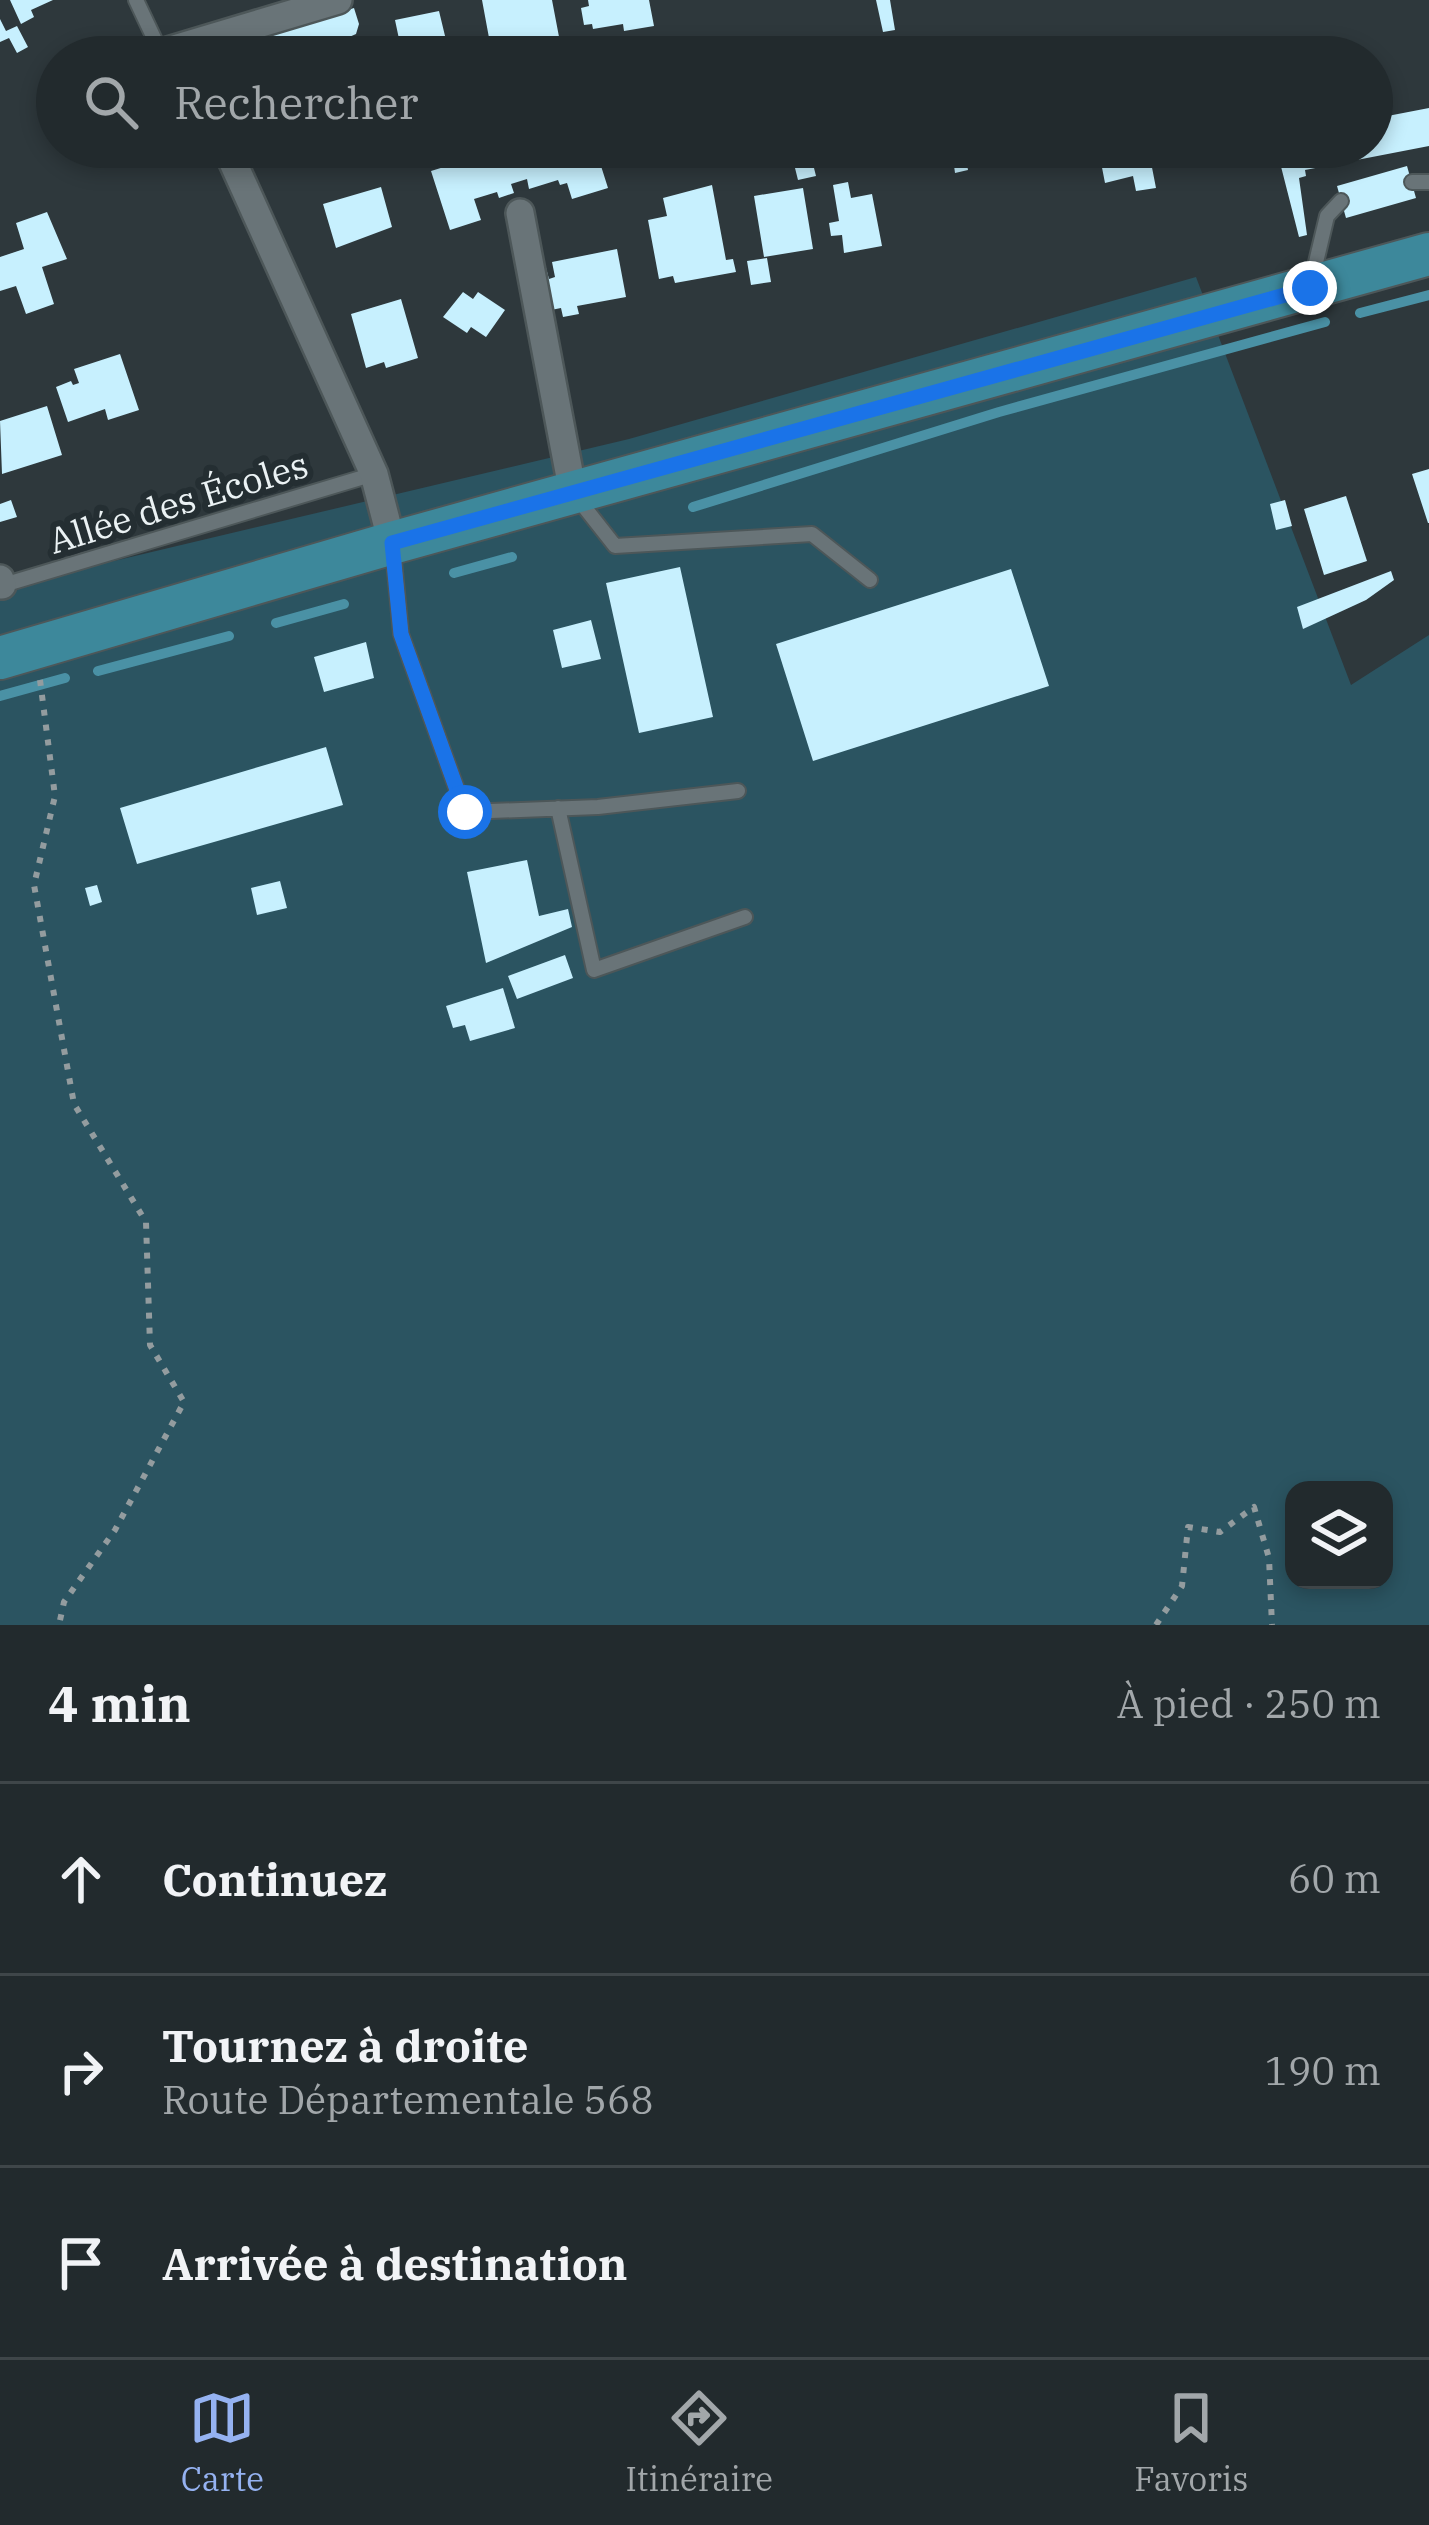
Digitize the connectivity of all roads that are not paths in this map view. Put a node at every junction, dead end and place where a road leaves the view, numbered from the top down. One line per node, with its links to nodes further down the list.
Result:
1 (136, 0): 3 (lane)
2 (338, 0): 4 (street)
3 (154, 36)
4 (223, 36)
5 (236, 168): 12 (street)
6 (1412, 182): 7 (lane)
7 (1429, 182)
8 (1341, 202): 11 (lane)
9 (520, 213): 13 (street)
10 (1429, 254): 11 (main road)
11 (1310, 288): 13 (main road)
12 (374, 474): 14 (street); 16 (lane, Allée des Écoles)
13 (573, 493): 14 (main road); 15 (lane)
14 (392, 543): 17 (main road); 19 (lane)
15 (870, 580)
16 (1, 584)
17 (18, 652)
18 (738, 790): 19 (lane)
19 (558, 808): 20 (lane)
20 (745, 917)

